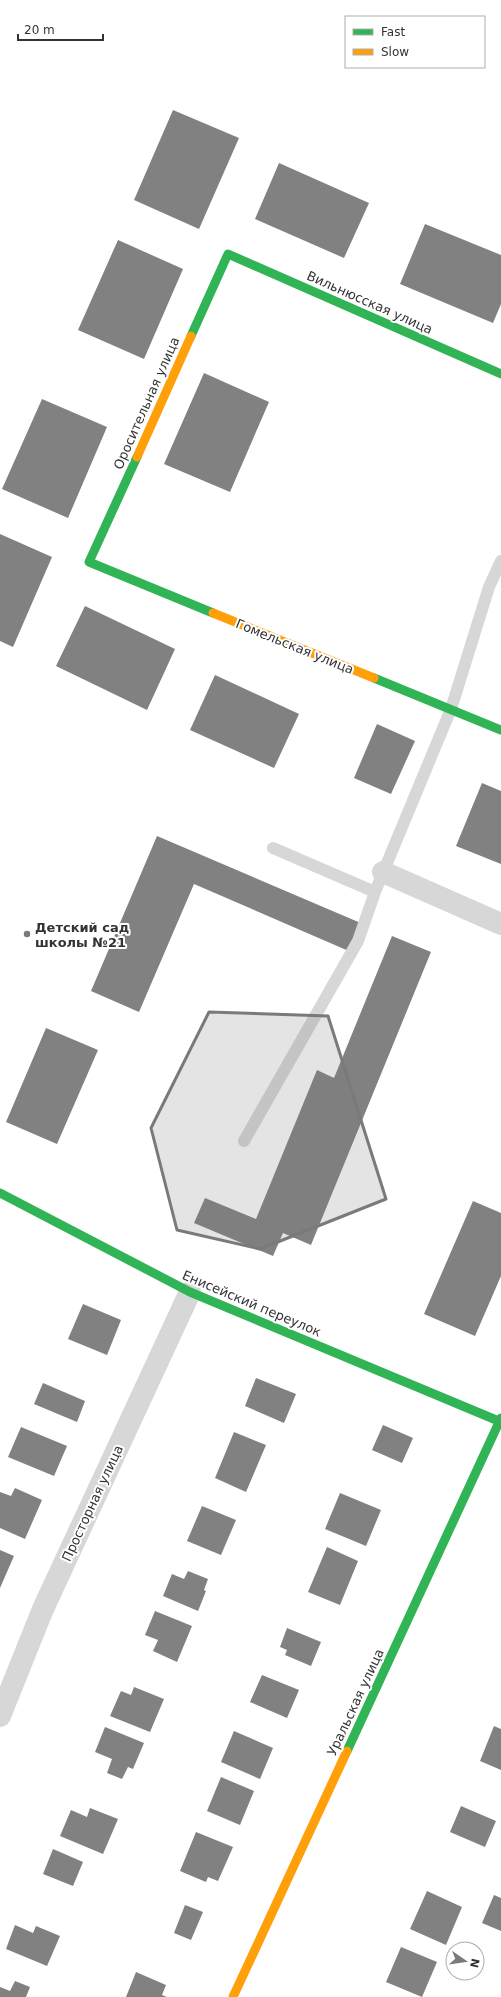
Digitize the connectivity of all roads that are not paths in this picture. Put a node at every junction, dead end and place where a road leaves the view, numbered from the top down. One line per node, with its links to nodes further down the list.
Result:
1 (228, 254): 2 (street, Вильнюсская улица); 4 (street, Оросительная улица)
2 (501, 374)
3 (501, 561): 5 (lane)
4 (89, 562): 5 (street, Гомельская улица)
5 (451, 709): 6 (street, Гомельская улица); 8 (lane)
6 (501, 730)
7 (273, 848): 9 (lane)
8 (384, 872): 9 (lane); 10 (street)
9 (375, 892): 11 (lane)
10 (501, 924)
11 (244, 1141)
12 (0, 1193): 13 (street, Енисейский переулок)
13 (190, 1292): 14 (street, Енисейский переулок); 15 (street, Просторная улица)
14 (500, 1421): 16 (street, Уральская улица)
15 (0, 1716)
16 (233, 1997)

